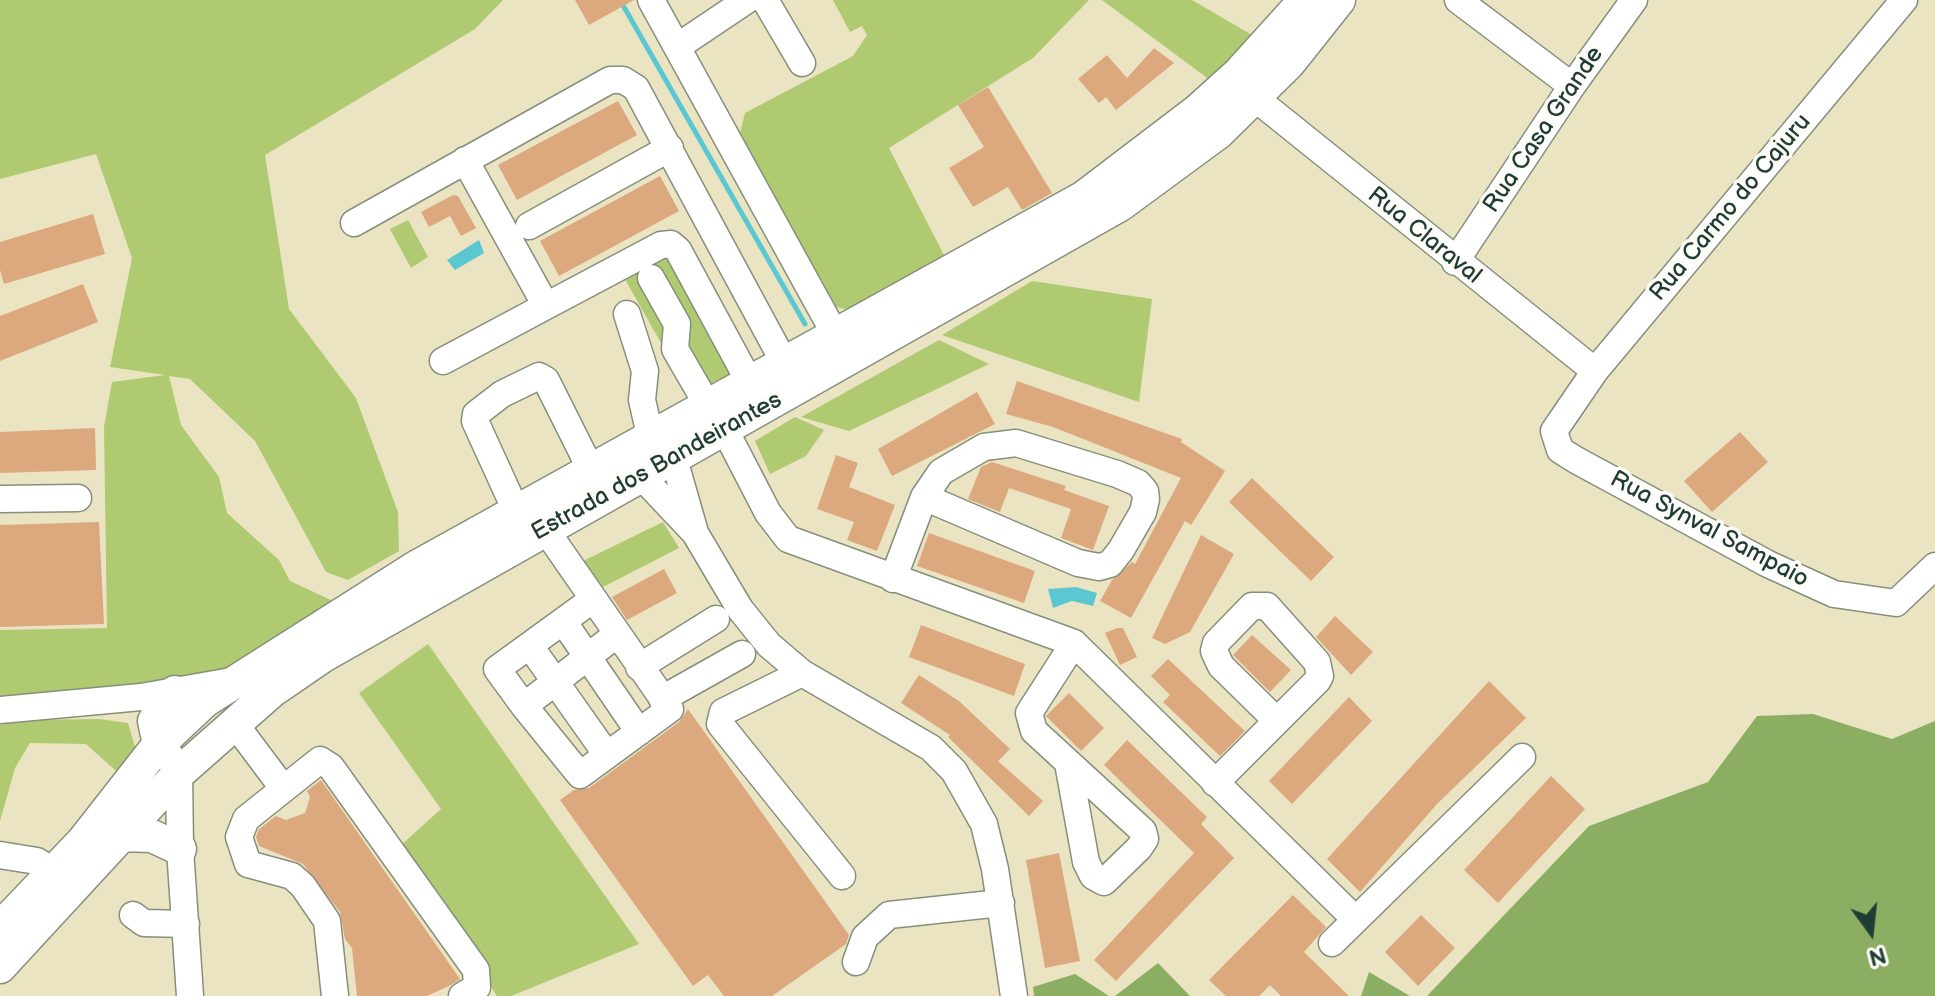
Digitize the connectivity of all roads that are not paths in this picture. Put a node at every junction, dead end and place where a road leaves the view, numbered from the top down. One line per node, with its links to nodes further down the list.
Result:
1 (651, 0): 9 (street)
2 (747, 0): 9 (street)
3 (765, 0): 10 (street)
4 (1305, 0): 21 (main road, Estrada dos Bandeirantes)
5 (1339, 0): 12 (main road, Estrada dos Bandeirantes)
6 (1458, 0): 11 (street)
7 (1634, 0): 11 (street, Rua Casa Grande)
8 (1904, 0): 24 (street, Rua Carmo do Cajuru)
9 (677, 47): 21 (street)
10 (802, 63)
11 (1572, 86): 17 (street, Rua Casa Grande)
12 (1255, 98): 17 (street, Rua Claraval); 26 (main road, Estrada dos Bandeirantes)
13 (670, 148): 14 (street); 16 (street); 23 (street)
14 (465, 160): 15 (street); 19 (street)
15 (354, 223)
16 (529, 226)
17 (1455, 262): 24 (street, Rua Claraval)
18 (651, 278): 26 (street)
19 (546, 306): 22 (street); 25 (street)
20 (627, 314): 28 (street)
21 (836, 336): 23 (main road, Estrada dos Bandeirantes)
22 (443, 361)
23 (785, 364): 25 (main road, Estrada dos Bandeirantes)
24 (1595, 371): 27 (street, Rua Carmo do Cajuru)
25 (750, 383): 26 (main road, Estrada dos Bandeirantes)
26 (717, 418): 28 (main road, Estrada dos Bandeirantes); 38 (street)
27 (1560, 418): 37 (street, Rua Synval Sampaio)
28 (662, 449): 29 (main road, Estrada dos Bandeirantes); 30 (main road, Estrada dos Bandeirantes); 36 (street)
29 (592, 472): 34 (main road, Estrada dos Bandeirantes); 34 (street)
30 (642, 477): 35 (main road, Estrada dos Bandeirantes); 36 (street)
31 (924, 497): 31 (street); 38 (street)
32 (78, 498): 33 (street)
33 (0, 499)
34 (517, 513): 49 (main road, Estrada dos Bandeirantes)
35 (545, 529): 39 (street); 57 (main road, Estrada dos Bandeirantes)
36 (695, 533): 48 (street)
37 (1935, 566)
38 (893, 579): 43 (street)
39 (592, 600): 41 (street); 42 (street)
40 (716, 619): 47 (street)
41 (563, 621): 44 (street); 46 (street)
42 (616, 635): 46 (street); 47 (street)
43 (1074, 643): 62 (street); 64 (street)
44 (530, 646): 50 (street); 54 (street)
45 (742, 654): 52 (street)
46 (586, 658): 50 (street); 58 (street)
47 (639, 667): 52 (street)
48 (802, 673): 70 (street); 71 (street)
49 (234, 681): 51 (street); 59 (main road, Estrada dos Bandeirantes)
50 (554, 683): 54 (street); 60 (street)
51 (175, 692): 53 (street); 59 (main road)
52 (662, 699): 58 (street)
53 (111, 700): 55 (street); 59 (street)
54 (524, 706): 60 (street)
55 (0, 710)
56 (1277, 721): 64 (street)
57 (229, 729): 63 (main road, Estrada dos Bandeirantes); 65 (street)
58 (639, 732): 60 (street)
59 (159, 744): 63 (main road); 69 (main road, Estrada dos Bandeirantes)
60 (607, 755)
61 (1522, 757): 73 (street)
62 (1068, 763)
63 (179, 773): 66 (main road, Estrada dos Bandeirantes); 67 (street)
64 (1215, 783): 73 (street)
65 (278, 792): 80 (street); 81 (street)
66 (121, 835): 67 (main road); 78 (main road, Estrada dos Bandeirantes)
67 (180, 849): 74 (street)
68 (0, 855): 69 (street)
69 (55, 873): 75 (main road, Estrada dos Bandeirantes)
70 (842, 876)
71 (1001, 903): 77 (street); 82 (street)
72 (133, 915): 74 (street)
73 (1355, 919): 76 (street)
74 (186, 924): 79 (street)
75 (0, 928)
76 (1332, 943)
77 (856, 962)
78 (0, 967)
79 (190, 996)
80 (335, 996)
81 (462, 996)
82 (1014, 996)

